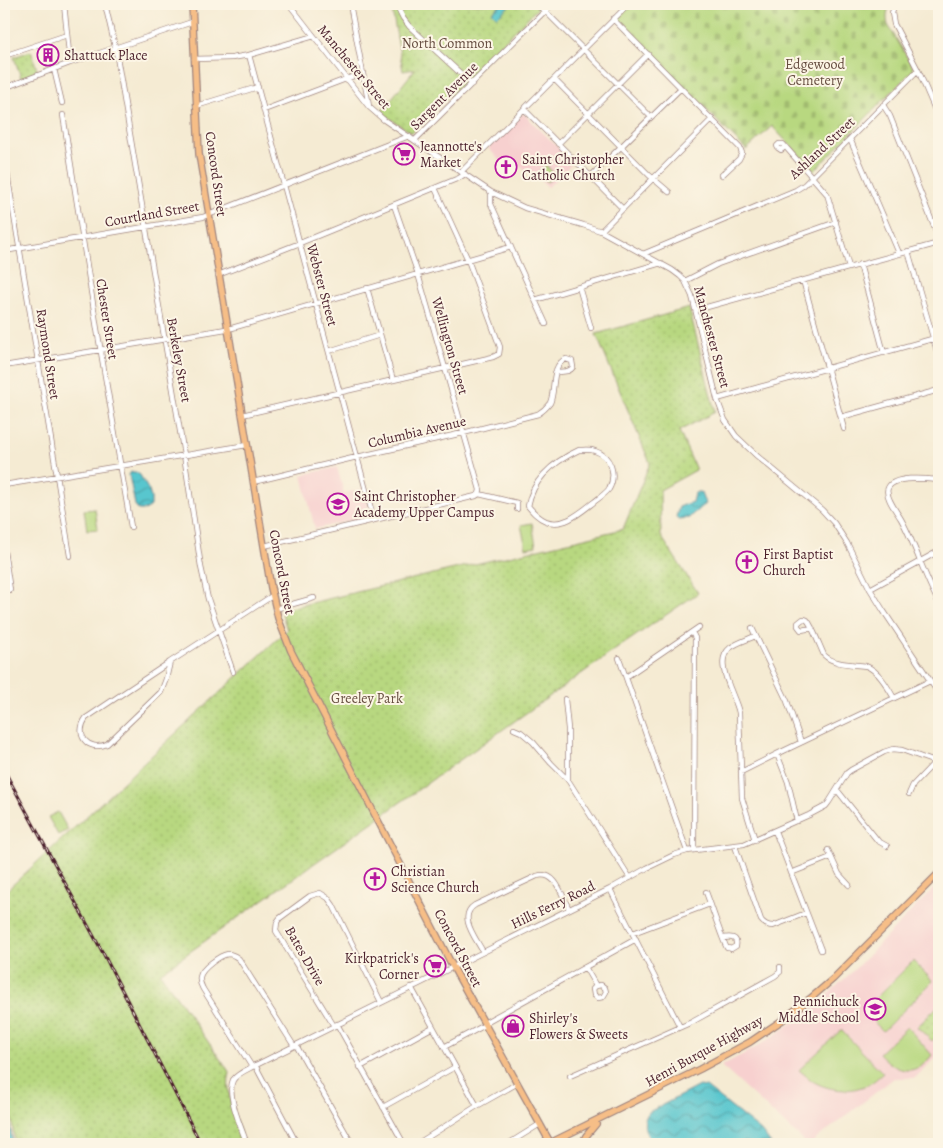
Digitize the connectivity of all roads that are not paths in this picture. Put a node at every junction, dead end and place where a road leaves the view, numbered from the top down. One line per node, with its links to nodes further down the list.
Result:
1 (64, 4): 14 (street)
2 (105, 4): 16 (street, Berkeley Street)
3 (192, 4): 13 (main road, Concord Street)
4 (289, 4): 15 (street, Manchester Street)
5 (350, 4): 25 (street)
6 (396, 4): 28 (street)
7 (535, 4): 11 (street)
8 (550, 4): 11 (street, Sargent Avenue)
9 (629, 4): 12 (street)
10 (895, 4): 24 (street)
11 (545, 11): 17 (street); 28 (street, Sargent Avenue)
12 (613, 19): 17 (street); 18 (street)
13 (192, 22): 16 (street); 21 (main road, Concord Street)
14 (67, 35): 20 (street); 22 (street)
15 (314, 36): 19 (street); 26 (street, Manchester Street)
16 (115, 48): 22 (street); 64 (street, Berkeley Street)
17 (584, 49): 27 (street); 29 (street)
18 (648, 54): 29 (street); 32 (street)
19 (249, 55): 21 (street); 30 (street, Webster Street)
20 (4, 56)
21 (194, 59): 35 (main road, Concord Street)
22 (70, 63): 23 (street)
23 (54, 69): 31 (street); 33 (street)
24 (918, 70): 34 (street, Ashland Street); 43 (street)
25 (362, 73): 26 (street); 36 (street)
26 (347, 79): 36 (street, Manchester Street); 38 (street)
27 (554, 79): 37 (street); 39 (street)
28 (472, 84): 46 (street, Sargent Avenue)
29 (619, 84): 39 (street); 41 (street)
30 (258, 87): 35 (street); 38 (street, Webster Street)
31 (4, 88)
32 (681, 88): 41 (street); 42 (street)
33 (62, 103)
34 (883, 105): 45 (street, Ashland Street); 67 (street)
35 (196, 106): 62 (main road, Concord Street)
36 (369, 107): 44 (street, Manchester Street)
37 (524, 109): 47 (street); 51 (street)
38 (264, 110): 56 (street, Webster Street)
39 (589, 114): 47 (street); 48 (street)
40 (63, 115): 66 (street, Chester Street)
41 (651, 117): 48 (street)
42 (712, 119): 52 (street); 55 (street)
43 (939, 119)
44 (409, 136): 46 (street, Manchester Street); 56 (street, Courtland Street)
45 (850, 139): 54 (street, Ashland Street); 74 (street)
46 (415, 140): 51 (street, Manchester Street)
47 (558, 144): 53 (street)
48 (622, 146): 53 (street); 55 (street)
49 (785, 147): 54 (street)
50 (4, 155): 70 (street, Raymond Street)
51 (463, 173): 57 (street); 58 (street, Manchester Street)
52 (722, 175)
53 (591, 176): 61 (street)
54 (812, 177): 63 (street); 73 (street, Ashland Street)
55 (654, 178): 59 (street); 61 (street)
56 (284, 186): 62 (street, Courtland Street); 68 (street, Webster Street)
57 (435, 188): 60 (street); 75 (street)
58 (491, 192): 65 (street, Manchester Street); 69 (street)
59 (669, 192)
60 (394, 206): 68 (street); 80 (street, Wellington Street)
61 (623, 209): 65 (street)
62 (209, 216): 64 (street, Courtland Street); 79 (main road, Concord Street)
63 (836, 222): 78 (street); 82 (street)
64 (146, 227): 66 (street, Courtland Street); 93 (street, Berkeley Street)
65 (601, 231): 73 (street, Manchester Street)
66 (82, 238): 70 (street, Courtland Street); 94 (street, Chester Street)
67 (939, 241): 72 (street)
68 (300, 243): 79 (street); 86 (street, Webster Street)
69 (511, 247): 75 (street); 85 (street)
70 (19, 248): 71 (street, Courtland Street); 98 (street, Raymond Street)
71 (4, 250)
72 (908, 251): 74 (street); 92 (street)
73 (643, 254): 76 (street, Manchester Street)
74 (899, 254): 77 (street)
75 (468, 260): 80 (street); 100 (street)
76 (661, 263): 82 (street, Manchester Street); 83 (street)
77 (860, 264): 78 (street); 96 (street)
78 (849, 267): 81 (street)
79 (218, 274): 89 (main road, Concord Street)
80 (418, 274): 84 (street); 100 (street, Wellington Street)
81 (803, 280): 87 (street); 101 (street)
82 (685, 281): 87 (street, Manchester Street)
83 (579, 287): 85 (street); 90 (street)
84 (367, 288): 86 (street); 91 (street)
85 (535, 300): 88 (street)
86 (316, 304): 89 (street); 95 (street, Webster Street)
87 (696, 310): 106 (street, Manchester Street)
88 (546, 324)
89 (228, 328): 93 (street); 107 (main road, Concord Street)
90 (591, 328)
91 (380, 335): 95 (street); 103 (street)
92 (937, 338): 96 (street); 97 (street)
93 (164, 339): 94 (street); 112 (street, Berkeley Street)
94 (101, 350): 98 (street); 114 (street, Chester Street)
95 (329, 351): 105 (street, Webster Street)
96 (884, 353): 101 (street)
97 (939, 358)
98 (37, 360): 99 (street); 115 (street, Raymond Street)
99 (4, 366)
100 (445, 368): 103 (street); 110 (street, Wellington Street)
101 (828, 369): 106 (street); 108 (street)
102 (556, 372): 110 (street, Columbia Avenue)
103 (392, 380): 105 (street)
104 (939, 390): 108 (street)
105 (340, 393): 107 (street); 113 (street, Webster Street)
106 (716, 399): 130 (street, Manchester Street)
107 (242, 415): 111 (main road, Concord Street)
108 (841, 416): 109 (street)
109 (844, 428)
110 (463, 433): 113 (street, Columbia Avenue); 119 (street, Wellington Street)
111 (247, 445): 112 (street); 117 (main road, Concord Street)
112 (184, 455): 114 (street); 139 (street, Berkeley Street)
113 (357, 457): 117 (street, Columbia Avenue); 123 (street, Webster Street)
114 (120, 466): 115 (street); 124 (street, Chester Street)
115 (57, 476): 118 (street); 128 (street, Raymond Street)
116 (939, 480): 129 (street)
117 (253, 482): 125 (main road, Concord Street)
118 (4, 485)
119 (479, 494): 120 (street); 123 (street)
120 (517, 503): 121 (street); 122 (street)
121 (528, 506): 121 (street)
122 (517, 509)
123 (374, 520): 125 (street)
124 (131, 527)
125 (264, 546): 132 (main road, Concord Street)
126 (4, 551): 131 (street)
127 (939, 551): 129 (street)
128 (70, 556)
129 (920, 561): 130 (street); 134 (street)
130 (870, 589): 146 (street, Manchester Street)
131 (10, 590)
132 (272, 596): 135 (main road, Concord Street); 139 (street)
133 (314, 598): 135 (street)
134 (939, 603)
135 (275, 609): 181 (main road, Concord Street)
136 (699, 627): 140 (street)
137 (752, 628): 141 (street)
138 (812, 628): 149 (street)
139 (218, 630): 143 (street); 144 (street, Berkeley Street)
140 (692, 632): 145 (street); 163 (street)
141 (755, 636): 151 (street); 154 (street)
142 (619, 658): 145 (street)
143 (170, 662): 143 (street)
144 (233, 672)
145 (626, 677): 165 (street)
146 (930, 681): 147 (street, Manchester Street); 149 (street)
147 (939, 694)
148 (565, 698): 155 (street)
149 (894, 698): 151 (street)
150 (514, 729): 155 (street)
151 (801, 742): 152 (street)
152 (777, 754): 154 (street); 158 (street)
153 (937, 762): 156 (street, Hills Ferry Road); 157 (street)
154 (741, 772): 160 (street)
155 (568, 780): 169 (street)
156 (837, 790): 158 (street, Hills Ferry Road); 162 (street)
157 (909, 794)
158 (797, 821): 159 (street, Hills Ferry Road)
159 (775, 831): 160 (street, Hills Ferry Road); 167 (street)
160 (755, 840): 161 (street, Hills Ferry Road)
161 (735, 846): 163 (street, Hills Ferry Road); 175 (street)
162 (887, 846)
163 (694, 850): 165 (street, Hills Ferry Road)
164 (828, 850): 166 (street)
165 (688, 851): 169 (street, Hills Ferry Road)
166 (831, 857): 167 (street); 170 (street)
167 (791, 873): 175 (street)
168 (939, 873): 200 (main road, Henri Burque Highway)
169 (630, 878): 171 (street, Hills Ferry Road)
170 (849, 885)
171 (610, 889): 174 (street, Hills Ferry Road); 176 (street)
172 (706, 892): 173 (street)
173 (710, 904): 176 (street); 177 (street)
174 (569, 909): 180 (street, Hills Ferry Road); 180 (street)
175 (806, 913): 179 (street)
176 (633, 933): 178 (street)
177 (723, 938)
178 (636, 939): 182 (street); 190 (street)
179 (821, 950)
180 (483, 952): 181 (street, Hills Ferry Road)
181 (452, 966): 185 (street, Hills Ferry Road); 187 (main road, Concord Street)
182 (585, 967): 184 (street); 187 (street)
183 (780, 967): 190 (street)
184 (596, 986)
185 (412, 987): 186 (street, Hills Ferry Road); 189 (street)
186 (381, 1002): 188 (street, Hills Ferry Road); 188 (street, Bates Drive)
187 (484, 1024): 192 (street); 197 (main road, Concord Street)
188 (336, 1025): 191 (street, Hills Ferry Road); 195 (street)
189 (433, 1026): 192 (street); 195 (street)
190 (680, 1027): 196 (street)
191 (295, 1045): 193 (street, Hills Ferry Road); 193 (street); 204 (street)
192 (444, 1047): 194 (street)
193 (253, 1066): 202 (street, Hills Ferry Road); 203 (street)
194 (455, 1067): 198 (street); 199 (street)
195 (360, 1068): 199 (street)
196 (570, 1076)
197 (518, 1083): 198 (street); 201 (main road, Concord Street)
198 (477, 1106): 206 (street)
199 (383, 1107): 205 (street)
200 (602, 1118): 208 (main road, Henri Burque Highway); 209 (main road)
201 (540, 1124): 207 (street); 208 (main road, Concord Street)
202 (247, 1144)
203 (297, 1144)
204 (352, 1144)
205 (404, 1144)
206 (417, 1144)
207 (508, 1144)
208 (551, 1144)
209 (582, 1144)

